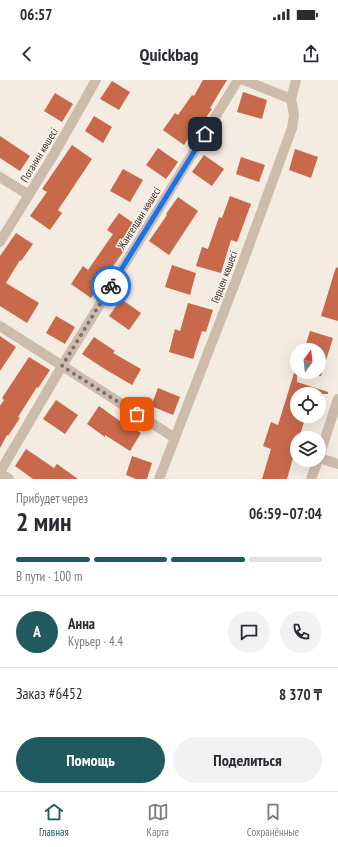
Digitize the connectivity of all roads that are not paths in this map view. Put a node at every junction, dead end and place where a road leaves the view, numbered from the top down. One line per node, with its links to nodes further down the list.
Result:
1 (96, 80): 7 (street, Потанин көшесі)
2 (238, 80): 10 (street, Жангелдин көшесі)
3 (244, 80): 5 (street)
4 (296, 80): 5 (street, Герцен көшесі)
5 (291, 99): 13 (street, Герцен көшесі)
6 (0, 177): 7 (street)
7 (29, 195): 8 (street, Потанин көшесі)
8 (0, 242)
9 (0, 326): 10 (street)
10 (62, 366): 13 (street); 17 (street, Жангелдин көшесі)
11 (338, 399): 12 (street)
12 (326, 436)
13 (174, 438): 19 (street, Герцен көшесі)
14 (326, 460): 15 (street)
15 (338, 464)
16 (316, 467): 20 (street)
17 (0, 473): 18 (street)
18 (9, 479)
19 (159, 479)
20 (311, 479)

